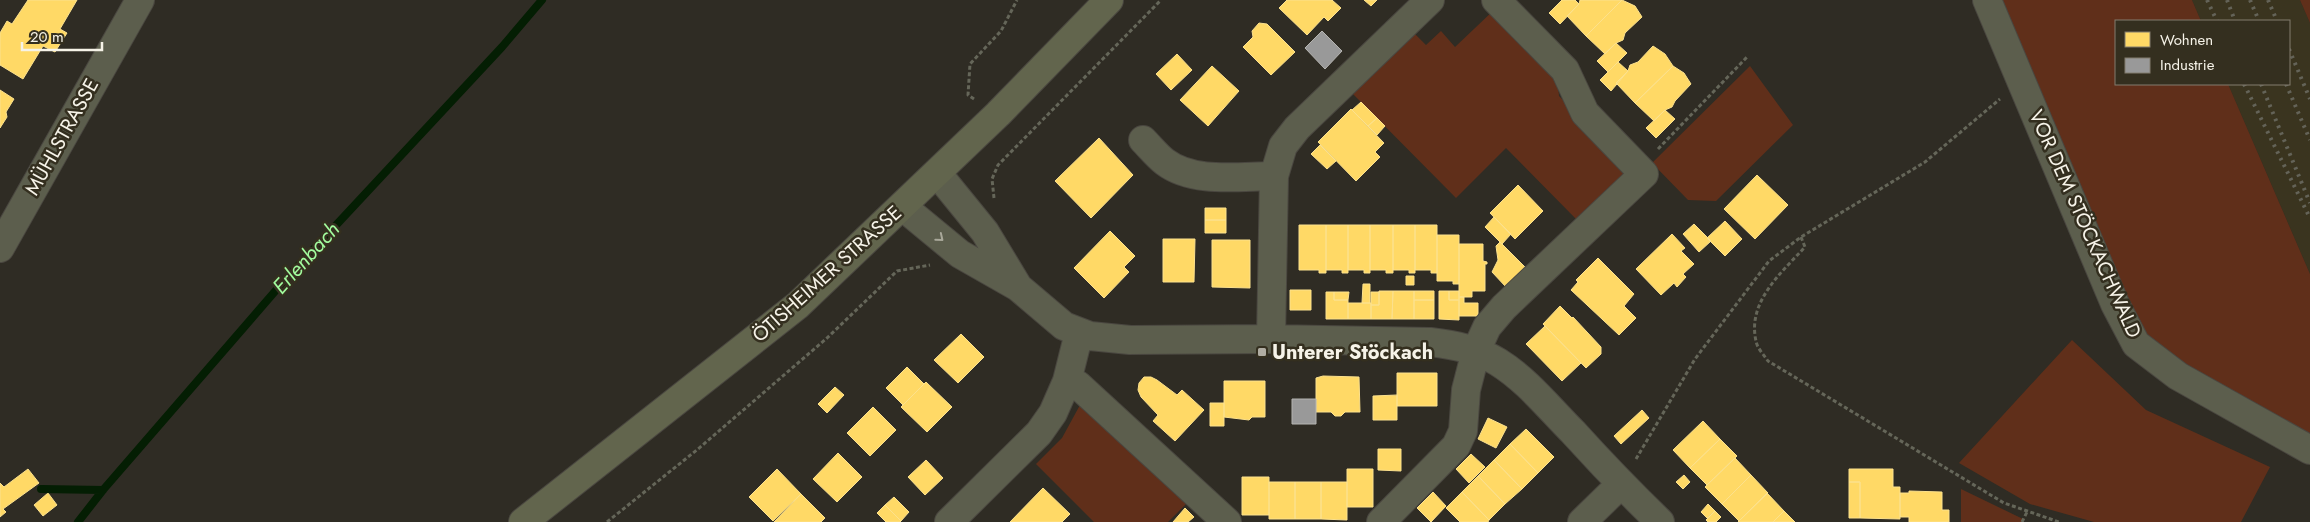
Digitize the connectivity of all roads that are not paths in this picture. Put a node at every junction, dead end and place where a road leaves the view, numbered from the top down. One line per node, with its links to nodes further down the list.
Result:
1 (140, 0): 10 (street, MÜHLSTRASSE)
2 (1109, 0): 7 (main road, ÖTISHEIMER STRASSE)
3 (1430, 0): 8 (street)
4 (1496, 0): 14 (street)
5 (1987, 0): 16 (street, VOR DEM STÖCKACHWALD)
6 (1144, 140): 8 (street)
7 (936, 173): 9 (main road, ÖTISHEIMER STRASSE); 11 (street)
8 (1274, 176): 13 (street)
9 (902, 207): 11 (street, one-way to 11); 18 (main road, ÖTISHEIMER STRASSE)
10 (0, 248)
11 (1018, 287): 12 (street)
12 (1078, 333): 13 (street); 15 (street)
13 (1271, 339): 14 (street)
14 (1476, 351): 17 (street); 21 (street)
15 (1067, 381): 19 (street); 20 (street)
16 (2310, 450)
17 (1621, 484): 22 (street); 23 (street)
18 (522, 522)
19 (949, 522)
20 (1227, 522)
21 (1381, 522)
22 (1582, 522)
23 (1660, 522)

